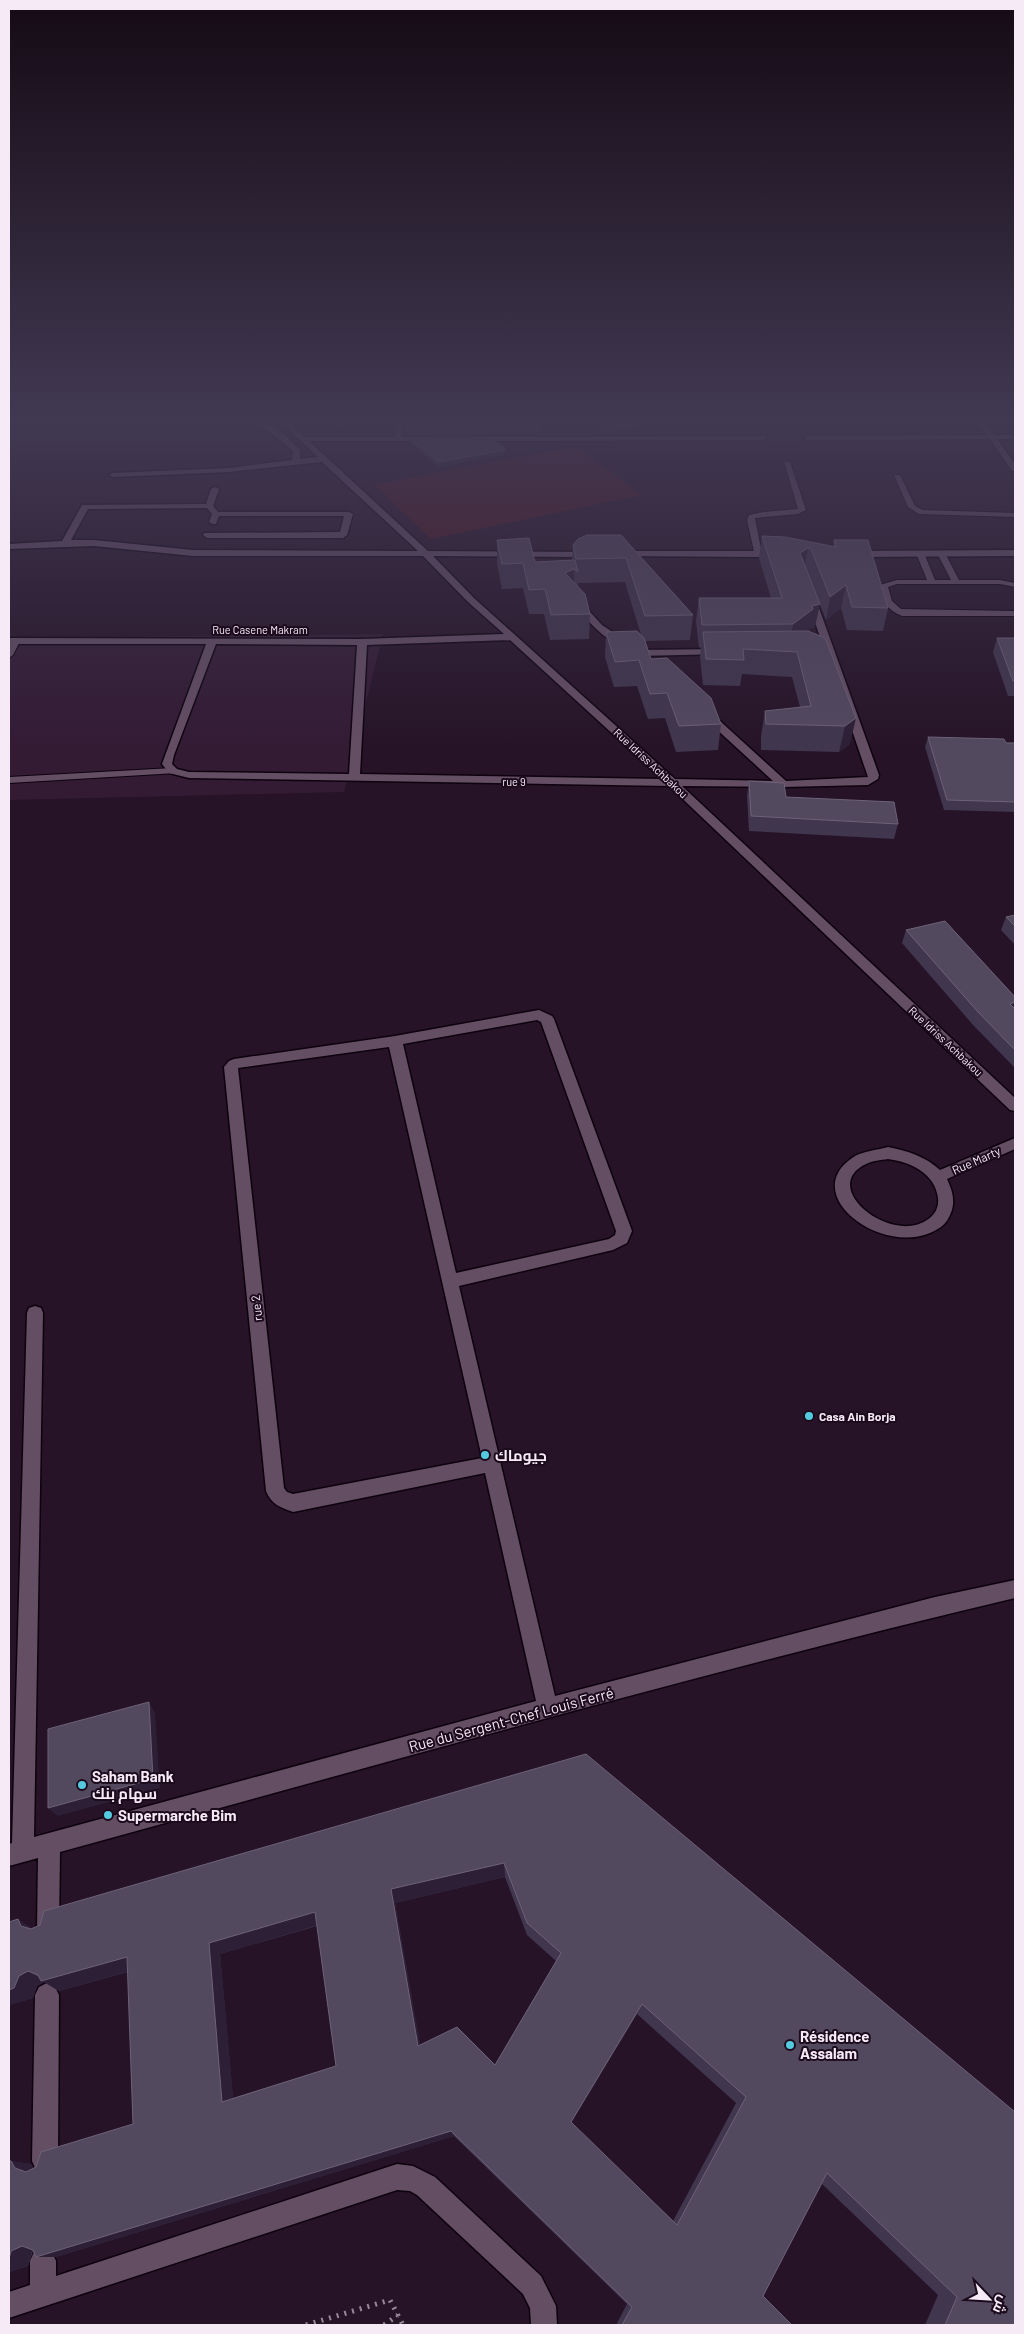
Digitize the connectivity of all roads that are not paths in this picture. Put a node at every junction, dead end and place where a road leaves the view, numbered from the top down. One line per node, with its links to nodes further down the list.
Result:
1 (72, 531): 7 (street)
2 (209, 531): 6 (street)
3 (344, 531): 6 (street)
4 (401, 531): 18 (street, Rue Idriss Achbakou)
5 (753, 531): 15 (lane)
6 (207, 535): 9 (street)
7 (65, 543): 8 (street); 9 (street)
8 (9, 547)
9 (194, 553): 18 (street)
10 (920, 553): 11 (street); 17 (street); 20 (lane)
11 (942, 553): 12 (street); 21 (lane)
12 (1015, 553)
13 (598, 554): 18 (street)
14 (608, 554): 15 (street)
15 (758, 554): 16 (street)
16 (786, 554)
17 (844, 554)
18 (427, 555): 25 (street, Rue Idriss Achbakou)
19 (806, 582): 38 (street, rue 9)
20 (932, 582): 21 (lane); 24 (lane)
21 (956, 582): 22 (lane)
22 (1015, 585)
23 (571, 596): 29 (street)
24 (1015, 614)
25 (512, 637): 28 (street, Rue Casene Makram); 37 (street, Rue Idriss Achbakou)
26 (12, 642): 27 (street, Rue Casene Makram); 31 (lane)
27 (212, 642): 28 (street, Rue Casene Makram); 34 (street)
28 (362, 642): 35 (street)
29 (639, 652): 30 (street); 32 (street)
30 (735, 652)
31 (9, 655)
32 (654, 666)
33 (698, 706): 38 (street)
34 (173, 771): 35 (street, rue 9); 36 (lane)
35 (354, 779): 37 (street, rue 9)
36 (9, 780)
37 (671, 781): 38 (street, rue 9); 40 (street, Rue Idriss Achbakou)
38 (784, 784)
39 (395, 1040): 43 (street); 43 (street); 45 (street, rue 2)
40 (1015, 1106)
41 (1015, 1143): 42 (street, Rue Marty)
42 (938, 1177): 42 (street)
43 (451, 1281): 45 (street)
44 (35, 1312): 49 (street)
45 (491, 1464): 47 (street)
46 (1015, 1589): 47 (street, Rue du Sergent-Chef Louis Ferré)
47 (548, 1708): 48 (street, Rue du Sergent-Chef Louis Ferré)
48 (49, 1844): 49 (street, Rue du Sergent-Chef Louis Ferré); 50 (street)
49 (16, 1853)
50 (48, 1928)
51 (47, 1994): 52 (street)
52 (45, 2161)
53 (43, 2261): 54 (street)
54 (43, 2294): 55 (street); 56 (street)
55 (9, 2305)
56 (544, 2325)

